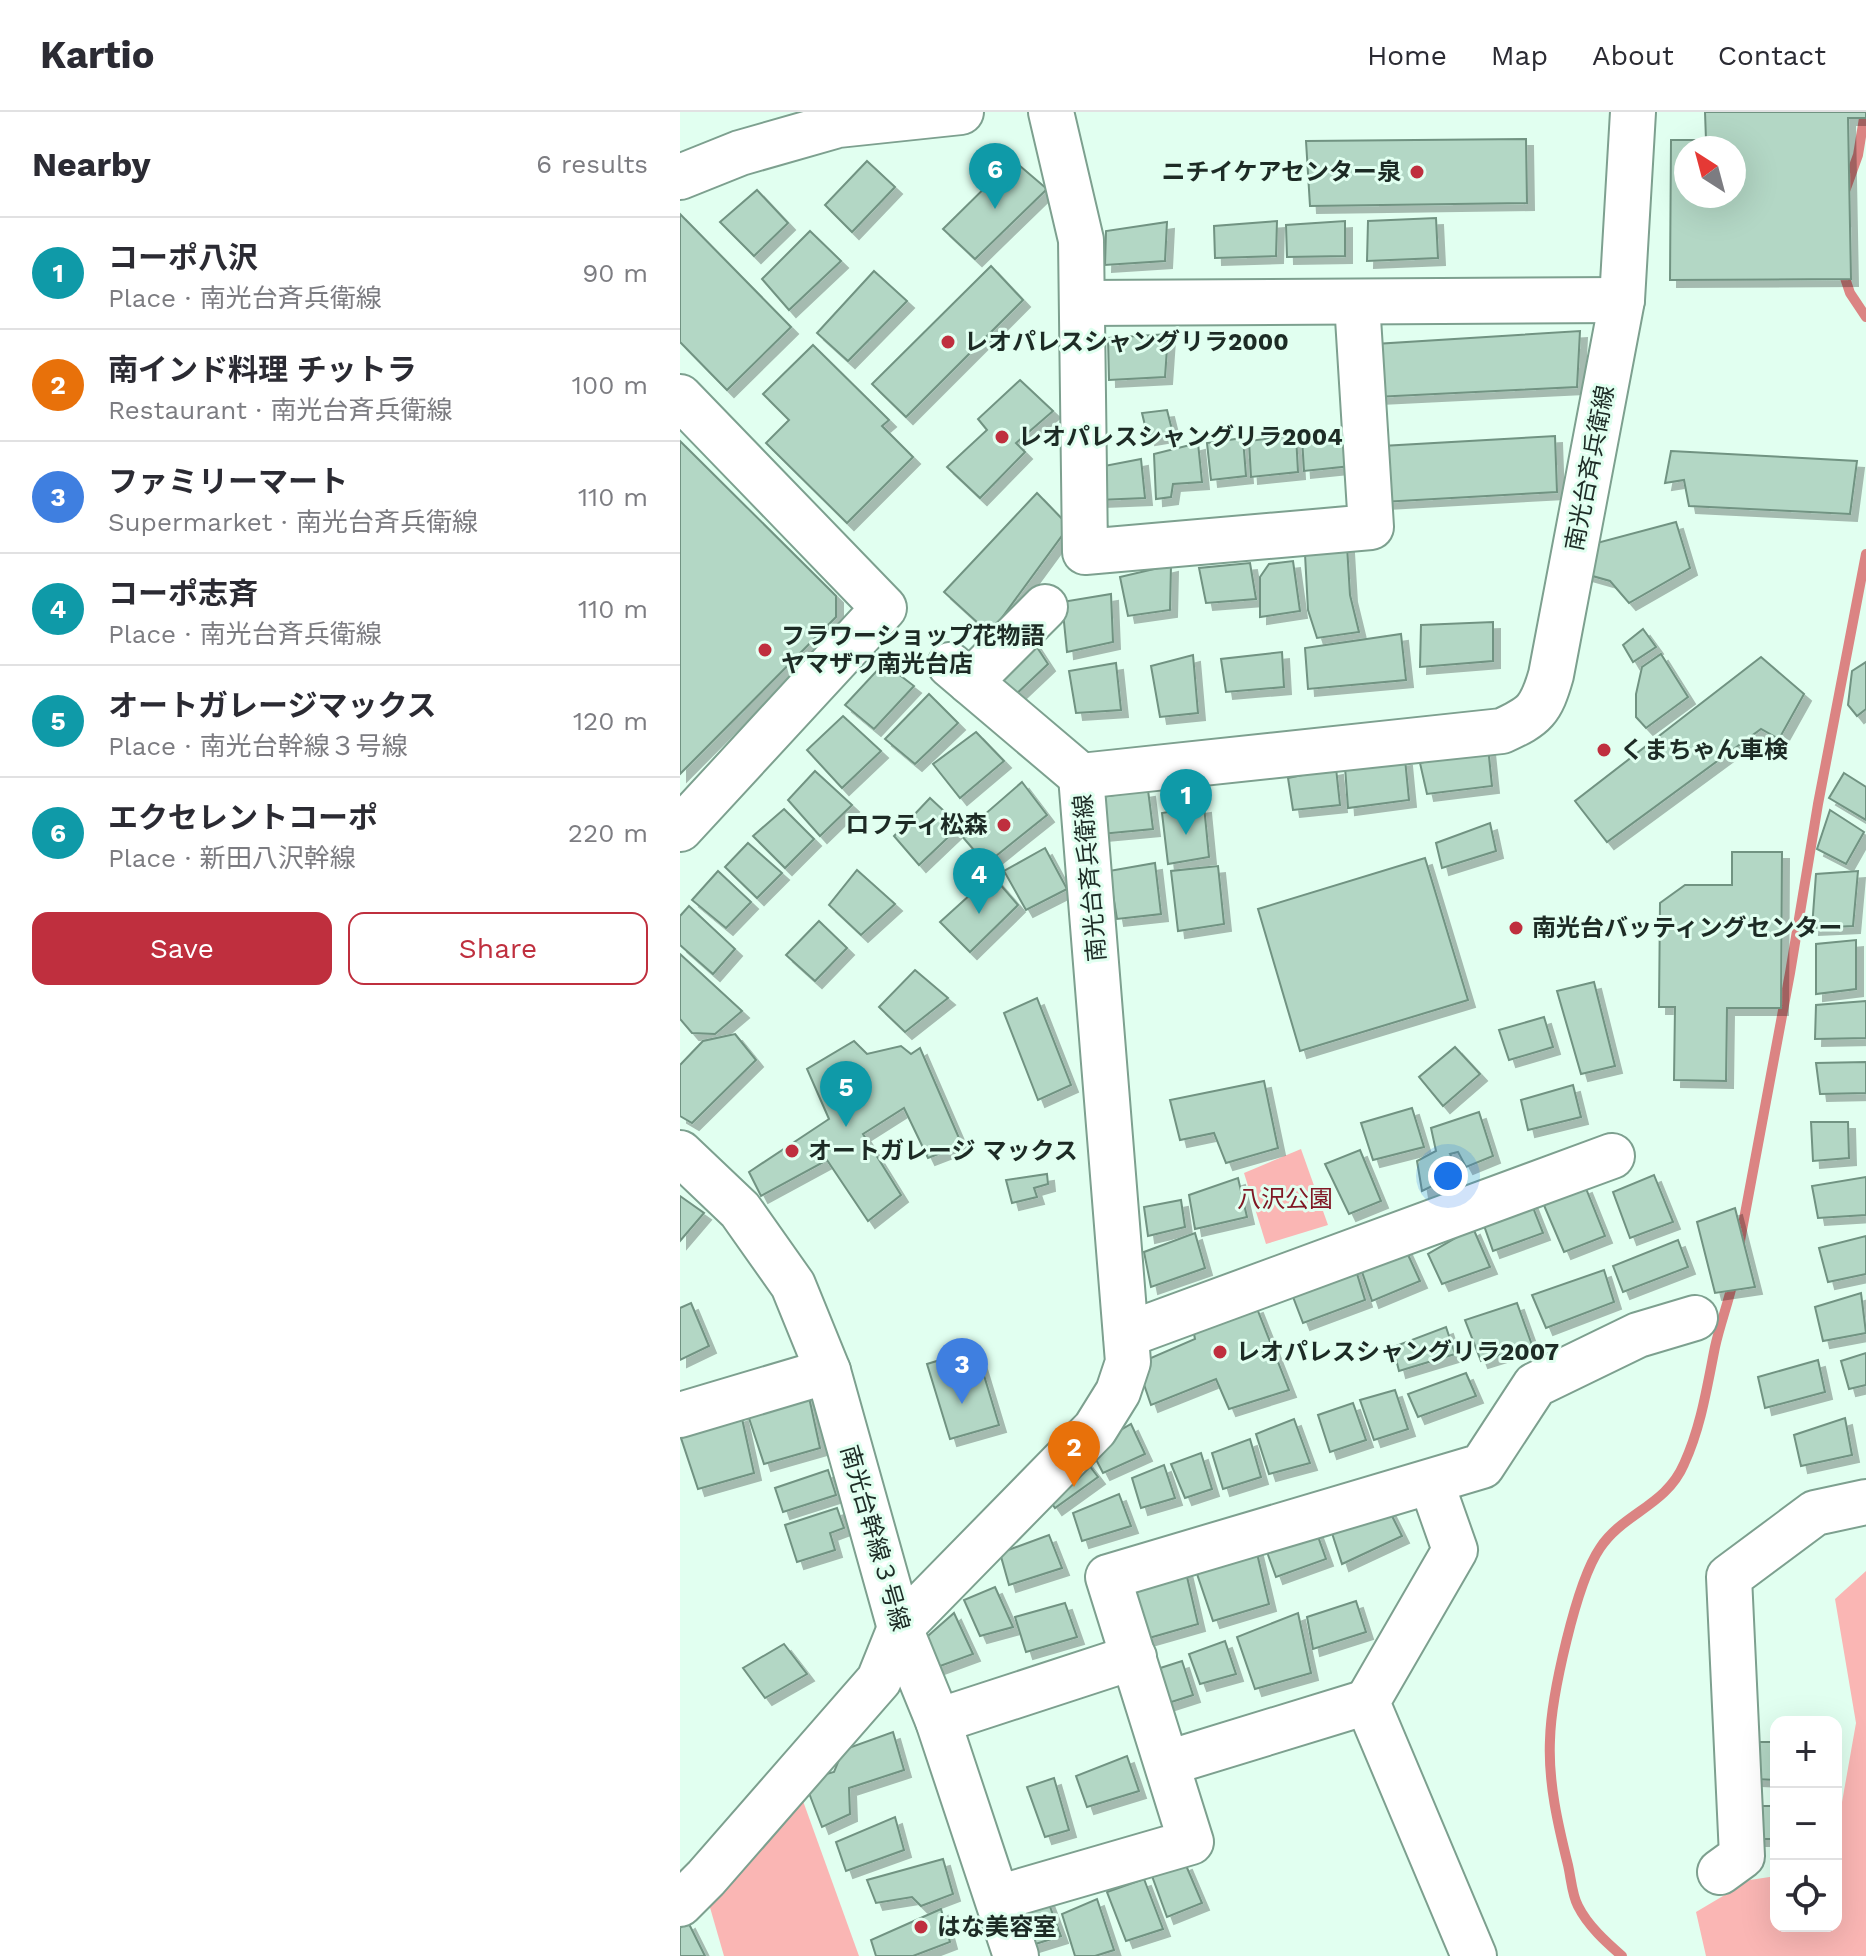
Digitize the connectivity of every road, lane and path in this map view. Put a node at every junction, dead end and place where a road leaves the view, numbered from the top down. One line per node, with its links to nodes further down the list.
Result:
1 (961, 112): 4 (street)
2 (1051, 112): 7 (street)
3 (1633, 112): 5 (street, 南光台斉兵衛線)
4 (680, 177)
5 (1622, 300): 6 (street); 10 (street, 南光台斉兵衛線)
6 (1357, 302): 7 (street); 7 (street)
7 (1082, 303)
8 (680, 397): 11 (street)
9 (1045, 607): 10 (street)
10 (1081, 776): 15 (street, 南光台斉兵衛線)
11 (680, 829)
12 (680, 1153): 16 (street, 南光台幹線３号線)
13 (1612, 1156): 15 (street)
14 (1695, 1318): 18 (street)
15 (1126, 1335): 20 (street, 南光台斉兵衛線)
16 (828, 1371): 17 (street); 20 (street, 南光台幹線３号線)
17 (680, 1415)
18 (1431, 1482): 21 (street); 22 (street)
19 (1866, 1502): 25 (street)
20 (900, 1628): 23 (street, 南光台幹線３号線); 27 (street)
21 (1134, 1657): 23 (street); 24 (street)
22 (1367, 1702): 24 (street); 29 (street)
23 (938, 1721): 26 (street, 南光台幹線３号線)
24 (1168, 1763): 26 (street)
25 (1720, 1872)
26 (998, 1898): 28 (street, 南光台幹線３号線)
27 (680, 1904)
28 (1016, 1956)
29 (1474, 1956)

